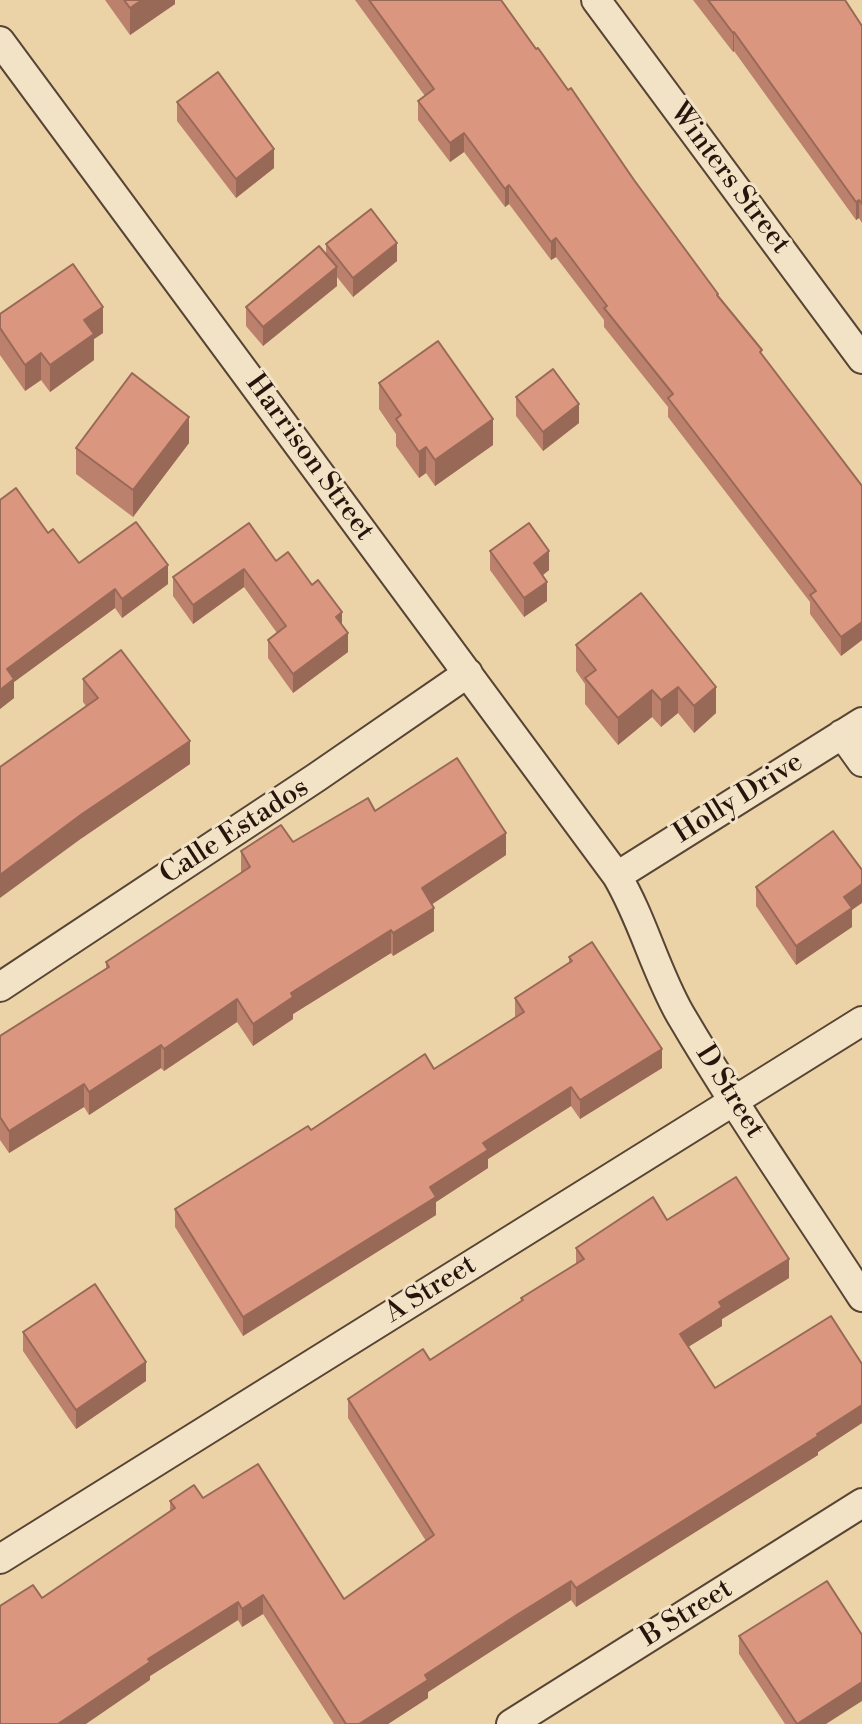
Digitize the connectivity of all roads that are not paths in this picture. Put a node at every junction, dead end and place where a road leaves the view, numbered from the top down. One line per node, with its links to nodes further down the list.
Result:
1 (596, 0): 3 (street, Winters Street)
2 (0, 41): 4 (street, Harrison Street)
3 (862, 359)
4 (468, 673): 7 (street, Harrison Street); 8 (street, Calle Estados)
5 (852, 728): 6 (street); 7 (street, Holly Drive)
6 (862, 762)
7 (617, 876): 10 (street, D Street)
8 (0, 987)
9 (862, 1021): 10 (street, A Street)
10 (733, 1101): 11 (street, D Street); 13 (street, A Street)
11 (862, 1297)
12 (862, 1503): 14 (street, B Street)
13 (0, 1559)
14 (511, 1724)

